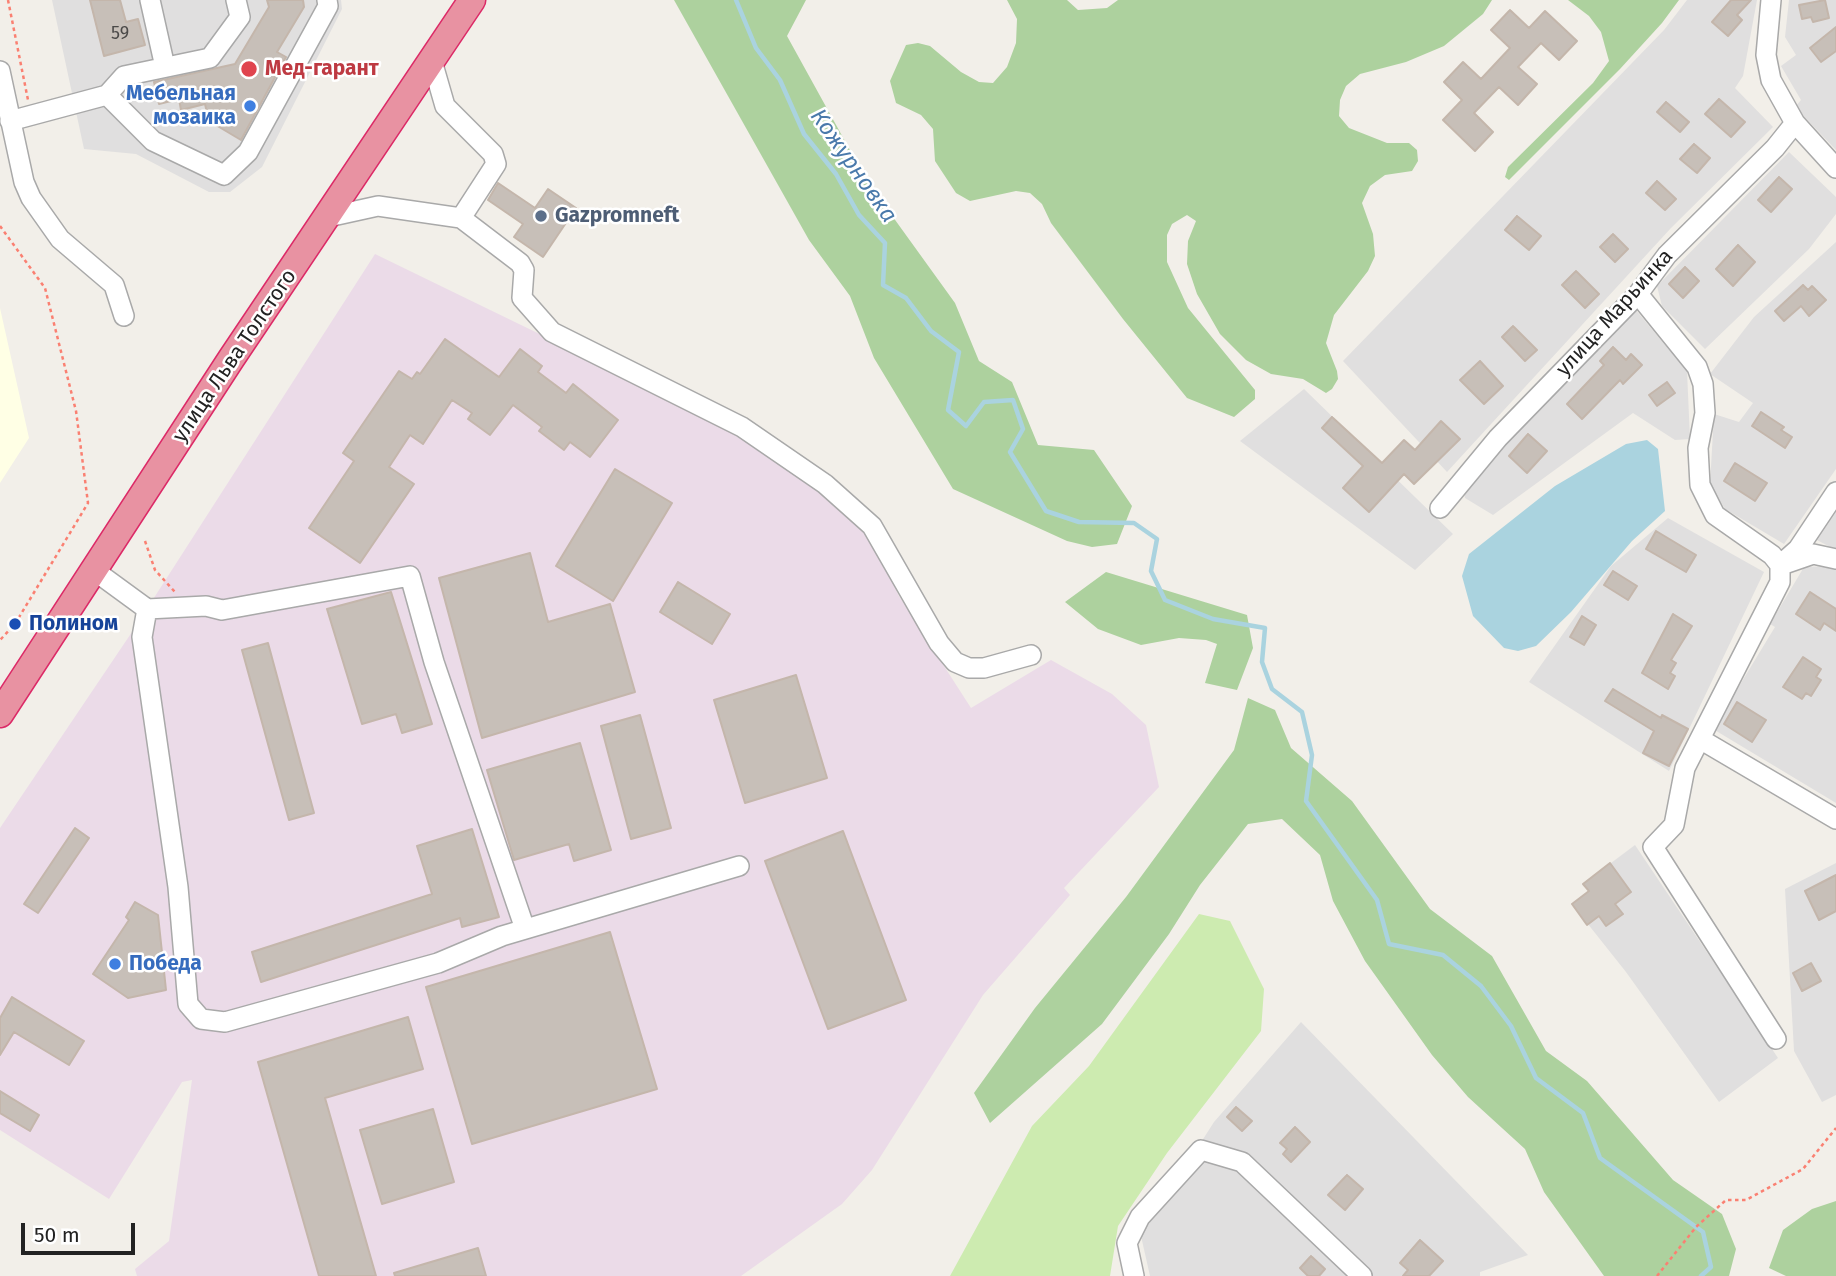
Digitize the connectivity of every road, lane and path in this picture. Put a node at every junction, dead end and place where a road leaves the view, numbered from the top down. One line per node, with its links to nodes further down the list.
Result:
1 (150, 0): 7 (street)
2 (236, 0): 7 (street)
3 (327, 0): 9 (street)
4 (472, 0): 6 (highway, улица Льва Толстого)
5 (1771, 0): 11 (street)
6 (432, 61): 13 (highway, улица Льва Толстого); 14 (street)
7 (165, 67): 9 (street)
8 (0, 71): 10 (street)
9 (107, 95): 10 (street)
10 (10, 121): 17 (street)
11 (1795, 123): 12 (street); 16 (street, улица Марьинка)
12 (1836, 168)
13 (328, 217): 14 (street); 23 (highway, улица Льва Толстого)
14 (461, 218): 27 (street)
15 (0, 226): 26 (path)
16 (1638, 294): 19 (street, улица Марьинка); 22 (street)
17 (124, 316)
18 (1836, 492): 22 (street)
19 (1440, 508)
20 (145, 541): 24 (path)
21 (1836, 559): 22 (street)
22 (1780, 565): 29 (street)
23 (95, 570): 25 (street); 28 (highway, улица Льва Толстого)
24 (188, 607): 25 (street); 32 (street)
25 (147, 609): 32 (street)
26 (0, 640)
27 (1031, 654)
28 (0, 714)
29 (1700, 739): 30 (street); 33 (street)
30 (1836, 819)
31 (739, 866): 32 (street)
32 (524, 929)
33 (1776, 1039)
34 (1836, 1128): 37 (path)
35 (1135, 1276): 36 (street)
36 (1362, 1276)
37 (1657, 1276)

